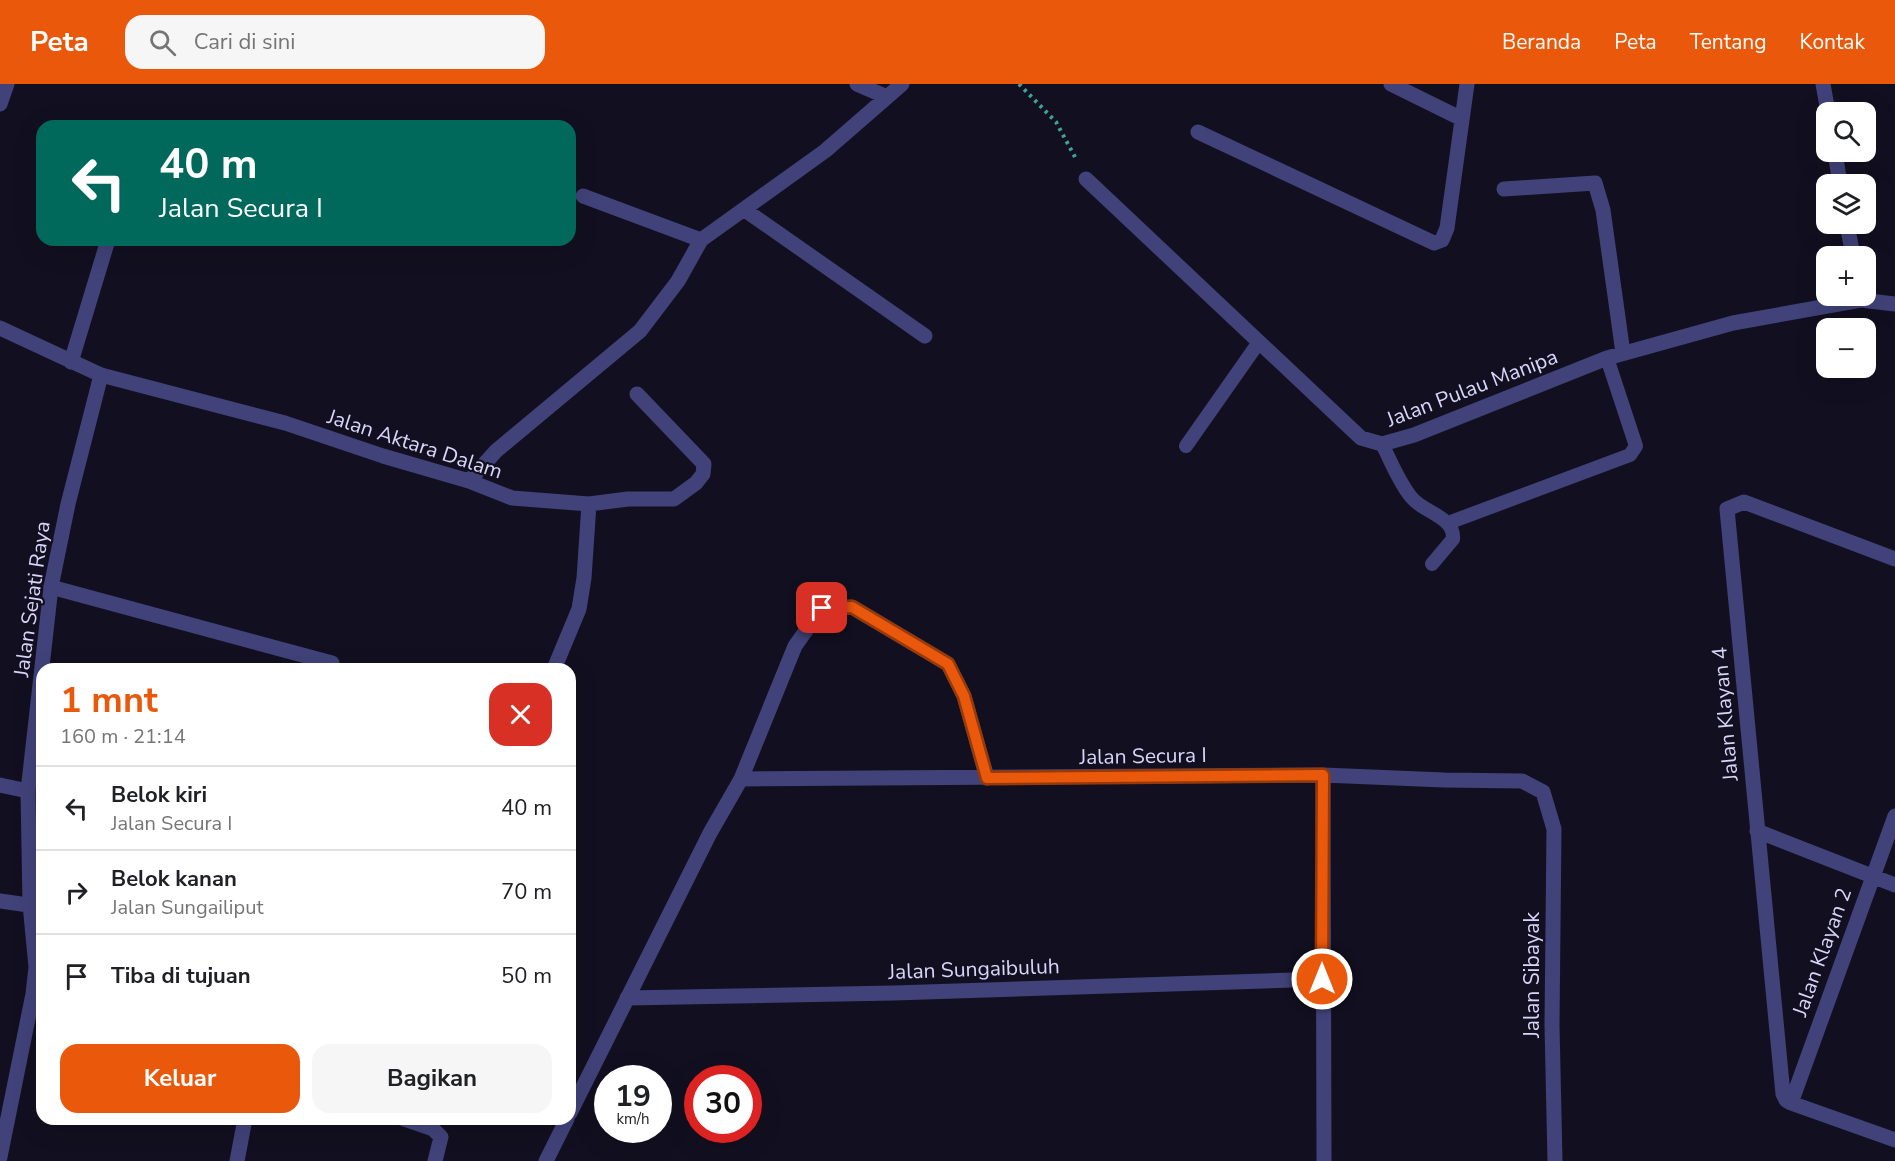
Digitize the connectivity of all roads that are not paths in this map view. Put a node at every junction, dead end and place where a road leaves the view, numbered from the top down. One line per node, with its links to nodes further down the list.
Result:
1 (7, 84): 9 (street)
2 (857, 84): 7 (street)
3 (902, 84): 7 (street)
4 (1391, 84): 10 (street)
5 (1467, 84): 10 (street)
6 (1822, 84): 8 (street)
7 (887, 97): 15 (street)
8 (1826, 102)
9 (0, 104)
10 (1462, 119): 11 (street)
11 (1198, 132)
12 (1086, 178): 23 (street, Jalan Pulau Manipa)
13 (1504, 189): 24 (street)
14 (583, 196): 16 (street)
15 (745, 210): 16 (street); 22 (street)
16 (701, 240): 31 (street)
17 (106, 246): 26 (street)
18 (1876, 301): 19 (street, Jalan Pulau Manipa)
19 (1895, 304)
20 (1820, 306): 24 (street, Jalan Pulau Manipa)
21 (0, 328): 26 (street)
22 (926, 336)
23 (1259, 342): 29 (street, Jalan Pulau Manipa); 30 (lane)
24 (1623, 353): 25 (street, Jalan Pulau Manipa)
25 (1607, 358): 29 (street, Jalan Pulau Manipa); 33 (lane)
26 (71, 362): 27 (street)
27 (101, 375): 31 (street, Jalan Aktara Dalam); 36 (street, Jalan Sejati Raya)
28 (638, 394): 32 (street, Jalan Aktara Dalam)
29 (1382, 444): 33 (lane)
30 (1186, 446)
31 (469, 482): 32 (street, Jalan Aktara Dalam)
32 (589, 504): 39 (street)
33 (1448, 523): 35 (lane)
34 (1895, 559): 49 (street, Jalan Klayan 4)
35 (1432, 564)
36 (51, 586): 37 (street, Jalan Sejati Raya); 38 (street)
37 (42, 663)
38 (332, 663)
39 (556, 663)
40 (36, 720): 45 (street, Jalan Sejati Raya)
41 (1323, 775): 42 (street, Jalan Secura I); 46 (street, Jalan Secura I); 55 (street)
42 (987, 778): 43 (street, Jalan Secura I); 43 (street)
43 (741, 779): 56 (street)
44 (0, 784): 45 (street)
45 (28, 791): 48 (street, Jalan Sejati Raya)
46 (1543, 792): 69 (street, Jalan Sibayak)
47 (1895, 816): 50 (street, Jalan Klayan 2)
48 (35, 825): 53 (street, Jalan Sejati Raya)
49 (1757, 831): 50 (street); 58 (street, Jalan Klayan 4)
50 (1871, 876): 51 (street); 58 (street, Jalan Klayan 2)
51 (1895, 885)
52 (0, 901): 53 (street)
53 (36, 905): 54 (street, Jalan Sejati Raya)
54 (36, 967)
55 (1322, 979): 56 (street, Jalan Sungaibuluh); 68 (street)
56 (627, 998): 59 (street)
57 (36, 1009): 64 (street, Jalan Sejati Raya)
58 (1787, 1098): 63 (street)
59 (576, 1101)
60 (244, 1125): 65 (street)
61 (421, 1125): 66 (street)
62 (564, 1125): 67 (street)
63 (1895, 1140)
64 (0, 1157)
65 (237, 1161)
66 (435, 1161)
67 (546, 1161)
68 (1324, 1161)
69 (1555, 1161)

